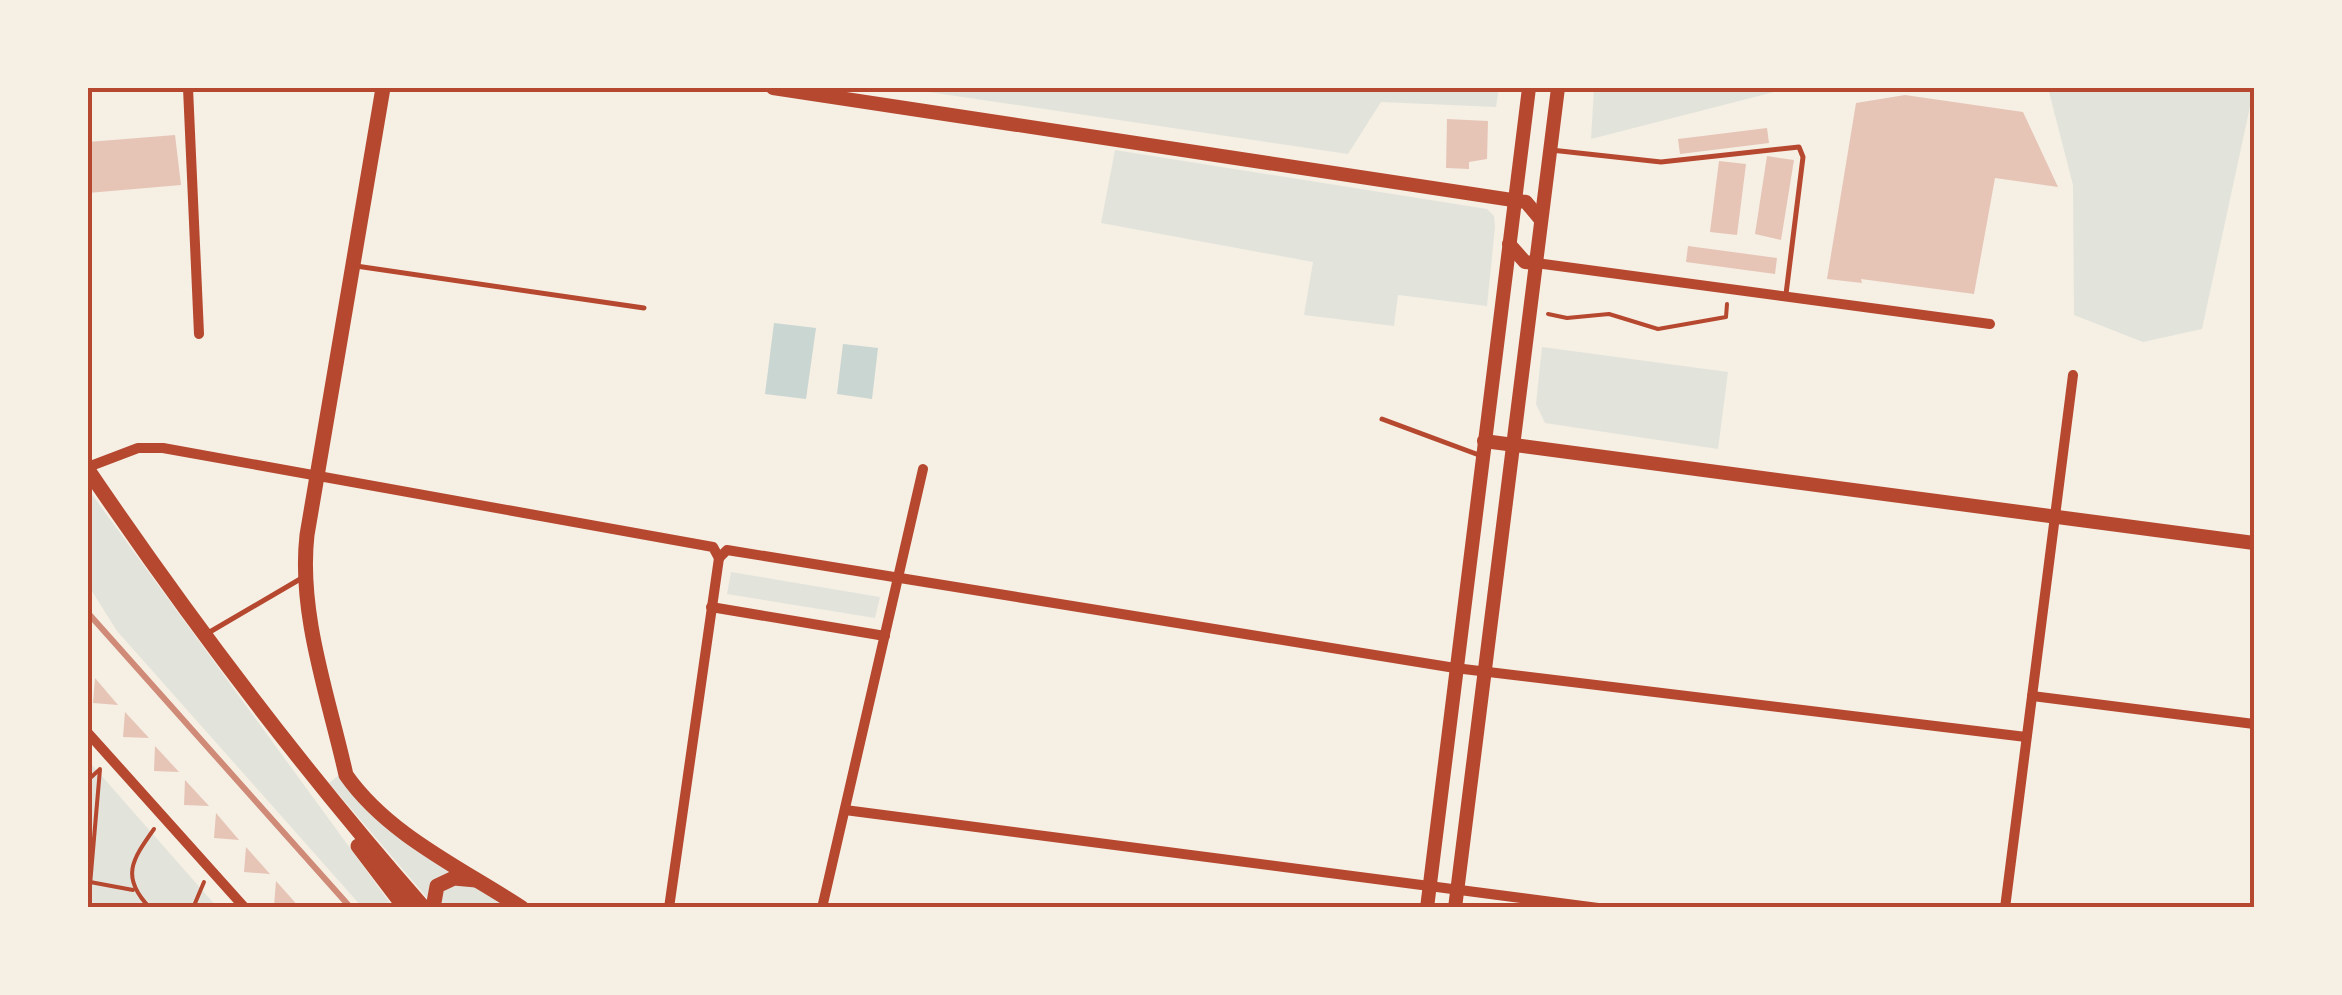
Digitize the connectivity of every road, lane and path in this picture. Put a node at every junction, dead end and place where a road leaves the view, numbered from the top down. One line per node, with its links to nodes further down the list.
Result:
1 (188, 88): 17 (street)
2 (382, 88): 11 (main road)
3 (773, 88): 7 (street)
4 (1529, 88): 7 (street)
5 (1558, 88): 6 (street)
6 (1550, 150): 8 (street); 13 (lane)
7 (1514, 200): 8 (street); 9 (street)
8 (1542, 220): 10 (street)
9 (1509, 244): 10 (street); 21 (street)
10 (1536, 263): 12 (street); 15 (street)
11 (351, 265): 14 (lane); 24 (main road)
12 (1730, 289): 13 (street); 15 (path)
13 (1786, 297): 16 (street)
14 (644, 308)
15 (1530, 310): 20 (street)
16 (1990, 324)
17 (199, 334)
18 (2073, 375): 25 (street)
19 (1382, 419): 21 (lane)
20 (1513, 445): 21 (street); 25 (street); 34 (street)
21 (1483, 449): 33 (street)
22 (88, 468): 24 (street); 31 (main road)
23 (923, 469): 29 (street)
24 (316, 477): 27 (street); 28 (main road)
25 (2055, 516): 26 (street); 35 (street)
26 (2254, 543)
27 (719, 558): 29 (street); 30 (street)
28 (305, 577): 31 (lane); 44 (main road)
29 (898, 578): 32 (street); 33 (street)
30 (711, 607): 32 (street); 57 (street)
31 (202, 636): 40 (main road)
32 (885, 636): 41 (street)
33 (1455, 668): 34 (street); 46 (street)
34 (1485, 672): 38 (street); 47 (street)
35 (2032, 696): 36 (street); 38 (street)
36 (2254, 724)
37 (88, 734): 42 (street)
38 (2026, 737): 62 (street)
39 (100, 770): 45 (path)
40 (323, 793): 53 (main road); 54 (main road)
41 (845, 810): 46 (street); 58 (street)
42 (162, 817): 43 (street); 48 (path)
43 (210, 868): 51 (path); 52 (street)
44 (480, 880): 55 (main road); 56 (main road)
45 (90, 882): 48 (path); 49 (path)
46 (1430, 886): 47 (street); 59 (street)
47 (1457, 889): 60 (street); 61 (street)
48 (133, 890): 50 (path)
49 (88, 908)
50 (150, 908)
51 (193, 908)
52 (245, 908)
53 (405, 908)
54 (424, 908)
55 (433, 908)
56 (522, 908)
57 (669, 908)
58 (822, 908)
59 (1427, 908)
60 (1455, 908)
61 (1598, 908)
62 (2005, 908)

